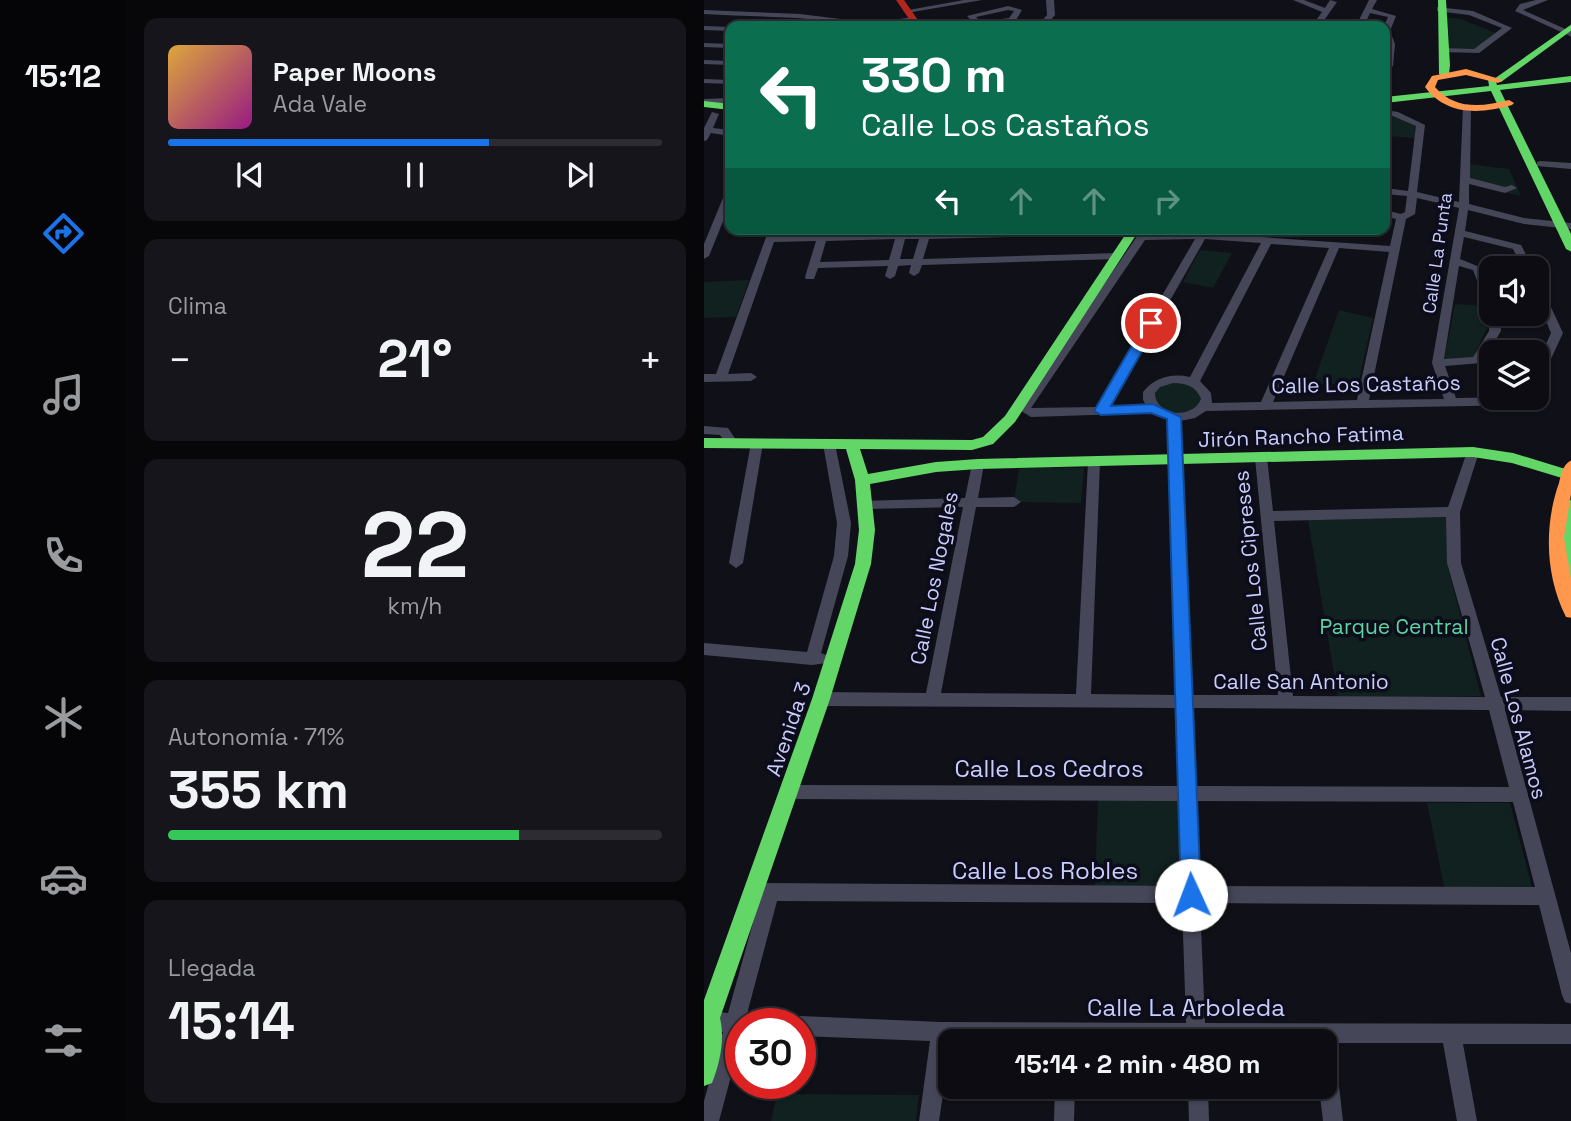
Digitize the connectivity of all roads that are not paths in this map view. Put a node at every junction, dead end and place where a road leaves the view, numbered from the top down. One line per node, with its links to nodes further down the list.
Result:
1 (977, 0): 6 (street)
2 (1050, 0): 19 (street)
3 (1297, 0): 9 (street)
4 (1373, 0): 10 (street)
5 (1544, 0): 25 (street)
6 (953, 2): 13 (street)
7 (1333, 2): 9 (street)
8 (1441, 5): 30 (street); 30 (street)
9 (1326, 11): 20 (street)
10 (1370, 11): 21 (street); 22 (street)
11 (704, 12): 12 (street)
12 (754, 14): 14 (street); 15 (street)
13 (909, 17): 16 (street)
14 (751, 21)
15 (837, 21)
16 (888, 21)
17 (976, 21): 18 (street)
18 (1010, 21)
19 (1046, 21)
20 (1319, 21)
21 (1363, 21)
22 (1390, 21)
23 (704, 28): 24 (street)
24 (725, 29)
25 (1569, 31): 31 (street)
26 (704, 45): 27 (street)
27 (725, 46)
28 (704, 62): 29 (street)
29 (725, 63)
30 (1445, 63): 35 (street); 37 (street)
31 (1519, 74): 32 (street); 35 (street)
32 (1571, 77): 35 (street)
33 (725, 80): 34 (street)
34 (704, 81)
35 (1495, 83): 37 (street); 40 (street)
36 (725, 91): 42 (street)
37 (1432, 91): 38 (street); 39 (street); 41 (street)
38 (1390, 93)
39 (1390, 99)
40 (1505, 104): 41 (street); 46 (street); 56 (street)
41 (1467, 107): 48 (street, Calle La Punta)
42 (719, 108): 45 (street)
43 (1390, 114): 51 (street)
44 (725, 134): 45 (street)
45 (705, 136)
46 (1540, 164): 47 (street); 56 (street)
47 (1571, 166)
48 (1465, 180): 49 (street); 53 (street, Calle La Punta)
49 (1497, 188)
50 (1390, 191): 51 (street)
51 (1413, 193): 53 (street); 55 (street)
52 (725, 205): 70 (street)
53 (1464, 205): 56 (street); 57 (street, Calle La Punta)
54 (1390, 214): 55 (street)
55 (1401, 217): 68 (street)
56 (1568, 226): 69 (street)
57 (1460, 233): 72 (street); 74 (street, Calle La Punta)
58 (772, 235): 85 (street)
59 (789, 235): 65 (street)
60 (854, 235): 65 (street)
61 (902, 235): 75 (street)
62 (925, 235): 73 (street)
63 (1131, 235): 71 (street)
64 (1202, 236): 66 (street); 95 (street); 95 (street)
65 (822, 237): 76 (street)
66 (1267, 241): 67 (street); 88 (street)
67 (1335, 245): 68 (street); 92 (street)
68 (1394, 249): 91 (street)
69 (1571, 249)
70 (704, 256)
71 (1117, 256): 73 (street); 102 (street)
72 (1522, 256)
73 (918, 261): 75 (street); 78 (street)
74 (1455, 261): 77 (street); 84 (street, Calle La Punta)
75 (894, 262): 76 (street); 79 (street)
76 (814, 265): 80 (street)
77 (1479, 271)
78 (914, 273)
79 (890, 276)
80 (810, 277)
81 (1549, 315): 83 (street)
82 (1495, 326): 84 (street)
83 (1549, 350)
84 (1438, 363): 89 (street, Calle La Punta)
85 (721, 377): 86 (street); 87 (street)
86 (751, 377)
87 (704, 378)
88 (1194, 382): 93 (street); 94 (street)
89 (1451, 402): 90 (street, Calle Los Castaños); 91 (street, Calle Los Castaños)
90 (1479, 402)
91 (1362, 404): 92 (street, Calle Los Castaños)
92 (1265, 406): 93 (street, Calle Los Castaños)
93 (1204, 407): 96 (street)
94 (1153, 408): 95 (street); 96 (street)
95 (1101, 411)
96 (1174, 417): 105 (street)
97 (704, 429): 99 (street)
98 (704, 443): 99 (street)
99 (732, 443): 100 (street)
100 (757, 443): 101 (street); 116 (street)
101 (829, 444): 102 (street); 120 (street)
102 (852, 445): 109 (street, Avenida 3)
103 (1473, 452): 104 (street, Jirón Rancho Fatima); 108 (street, Jirón Rancho Fatima); 114 (street, Calle Los Alamos)
104 (1261, 458): 105 (street, Jirón Rancho Fatima); 115 (street, Calle Los Cipreses)
105 (1174, 460): 106 (street, Jirón Rancho Fatima); 125 (street)
106 (1094, 462): 107 (street, Jirón Rancho Fatima); 124 (street)
107 (978, 464): 109 (street, Jirón Rancho Fatima); 112 (street, Calle Los Nogales)
108 (1570, 472): 118 (street)
109 (862, 480): 111 (street, Avenida 3)
110 (1014, 502): 112 (street)
111 (865, 503): 112 (street); 121 (street, Avenida 3)
112 (971, 503): 123 (street, Calle Los Nogales)
113 (1571, 504): 117 (street)
114 (1453, 512): 115 (street); 127 (street, Calle Los Alamos)
115 (1267, 516): 126 (street, Calle Los Cipreses)
116 (736, 563)
117 (1571, 575)
118 (1571, 612)
119 (704, 649): 120 (street)
120 (812, 659): 121 (street)
121 (833, 660): 122 (street, Avenida 3)
122 (821, 699): 123 (street, Calle San Antonio); 129 (street, Avenida 3)
123 (932, 700): 124 (street, Calle San Antonio)
124 (1083, 701): 125 (street, Calle San Antonio)
125 (1184, 701): 126 (street, Calle San Antonio); 130 (street)
126 (1286, 702): 127 (street, Calle San Antonio)
127 (1495, 703): 128 (street, Calle San Antonio); 131 (street, Calle Los Alamos)
128 (1571, 704)
129 (789, 792): 130 (street, Calle Los Cedros); 132 (street, Avenida 3)
130 (1187, 793): 131 (street, Calle Los Cedros); 133 (street)
131 (1519, 795): 134 (street, Calle Los Alamos)
132 (762, 892): 133 (street, Calle Los Robles); 136 (street); 138 (street, Avenida 3)
133 (1191, 895): 134 (street, Calle Los Robles); 140 (street)
134 (1545, 896): 135 (street, Calle Los Alamos)
135 (1571, 995)
136 (744, 1008)
137 (725, 1024): 138 (street)
138 (707, 1026): 147 (street, Avenida 3)
139 (816, 1027): 141 (street, Calle La Arboleda)
140 (1196, 1029)
141 (938, 1032)
142 (1451, 1034): 143 (street, Calle La Arboleda); 144 (street, Calle La Arboleda); 156 (street)
143 (1571, 1034)
144 (1337, 1041)
145 (938, 1054): 152 (street)
146 (725, 1073): 151 (street)
147 (704, 1075)
148 (1065, 1099): 153 (street)
149 (1198, 1099): 154 (street)
150 (1330, 1099): 155 (street)
151 (709, 1121)
152 (929, 1121)
153 (1064, 1121)
154 (1199, 1121)
155 (1333, 1121)
156 (1467, 1121)

